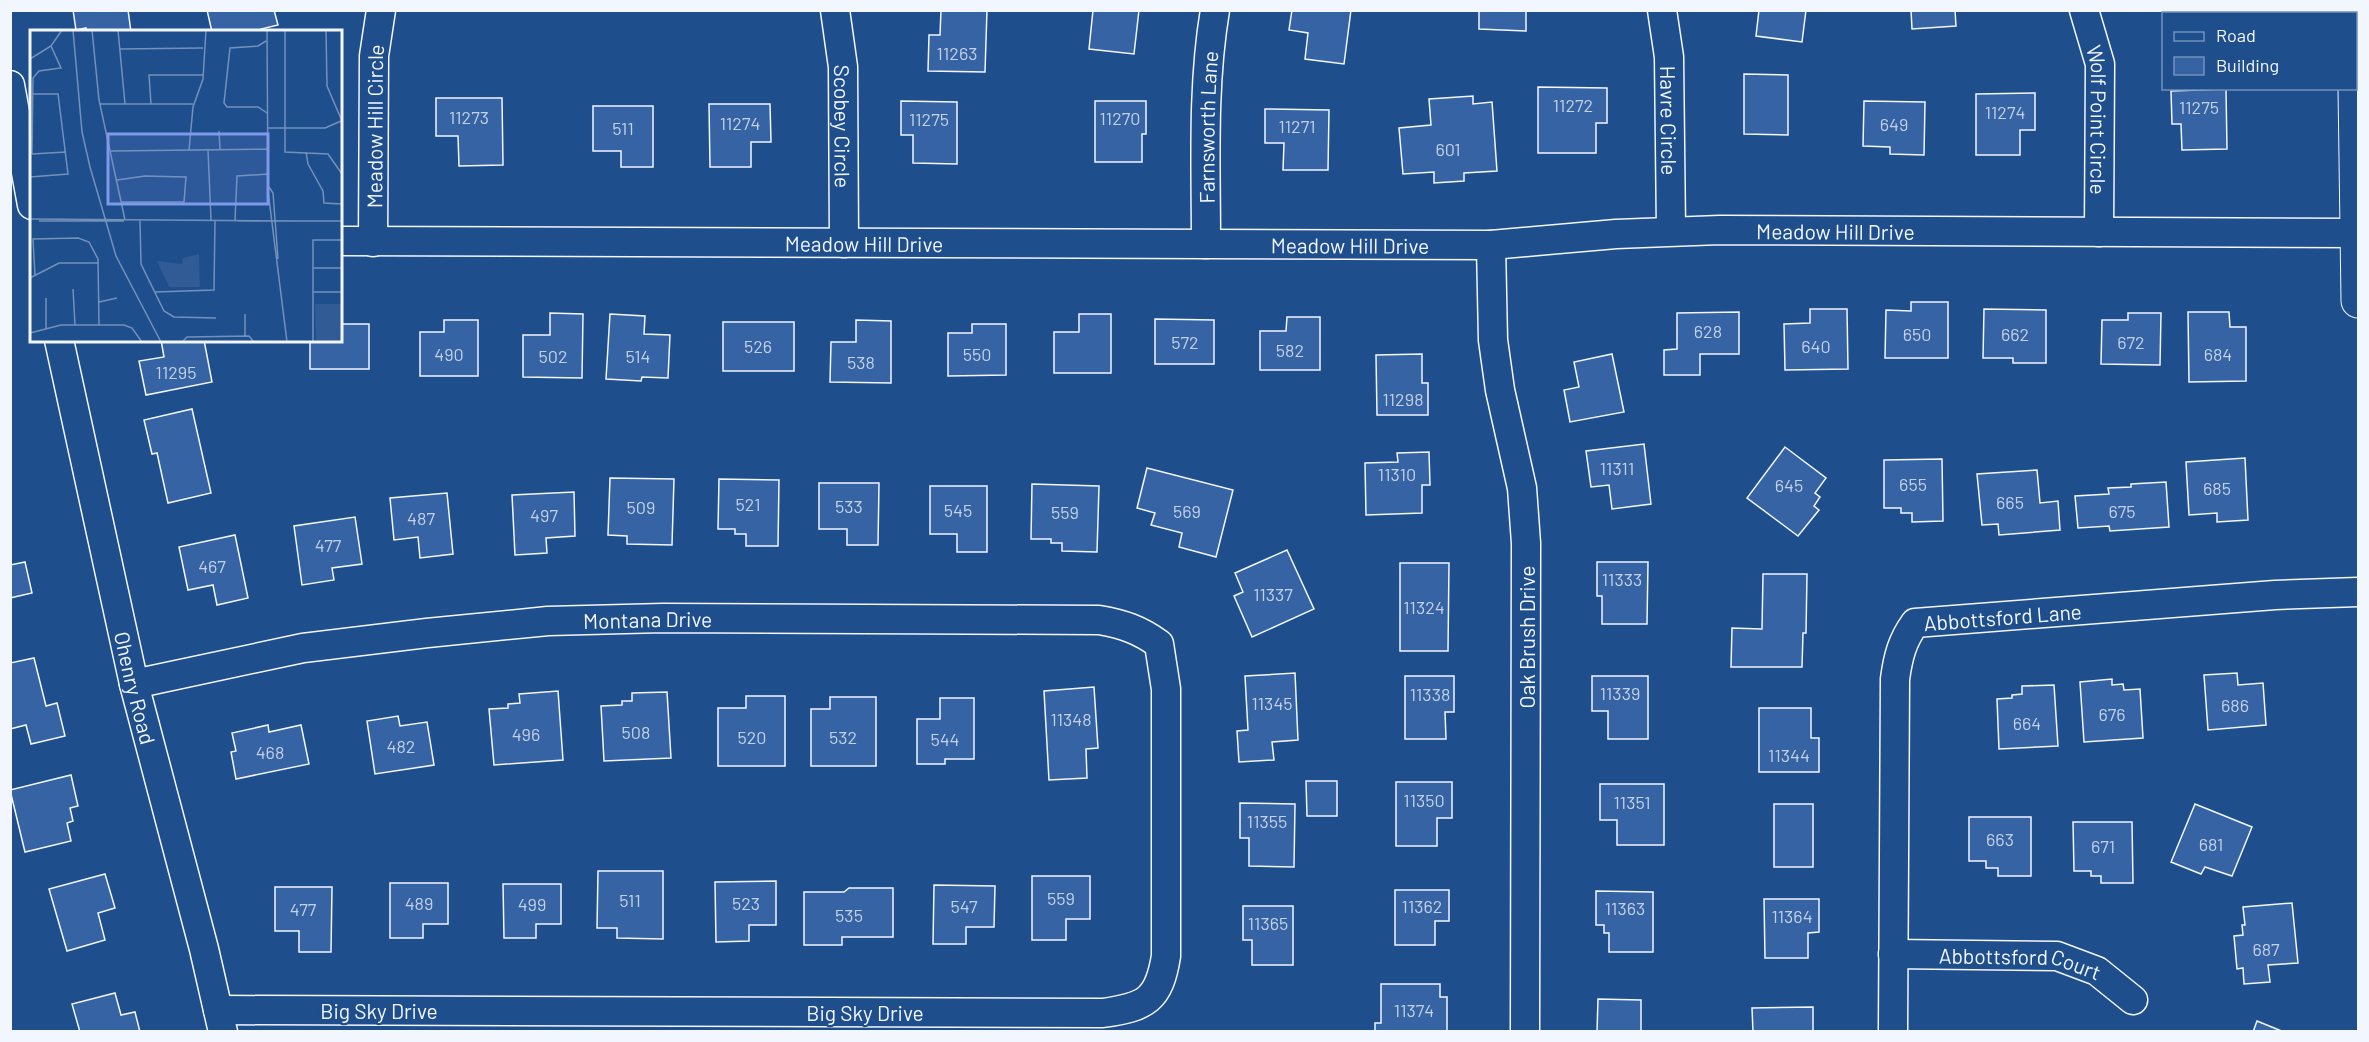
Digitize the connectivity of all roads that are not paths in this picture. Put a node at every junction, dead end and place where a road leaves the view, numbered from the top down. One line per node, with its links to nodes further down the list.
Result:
1 (381, 10): 13 (street, Meadow Hill Circle)
2 (835, 10): 14 (street, Scobey Circle)
3 (1215, 10): 15 (street, Farnsworth Lane)
4 (1662, 10): 9 (street, Havre Circle)
5 (2084, 10): 10 (street, Wolf Point Circle)
6 (10, 85): 8 (street)
7 (2355, 90): 11 (main road)
8 (30, 194)
9 (1671, 231): 10 (street, Meadow Hill Drive); 16 (street, Meadow Hill Drive)
10 (2099, 232): 11 (street, Meadow Hill Drive)
11 (2356, 233): 17 (main road)
12 (342, 241): 13 (street, Meadow Hill Drive)
13 (373, 242): 14 (street, Meadow Hill Drive)
14 (844, 243): 15 (street, Meadow Hill Drive)
15 (1206, 244): 16 (street, Meadow Hill Drive)
16 (1491, 245): 25 (street, Oak Brush Drive)
17 (2358, 301)
18 (59, 342): 21 (street, Ohenry Road)
19 (2358, 592): 22 (street, Abbottsford Lane)
20 (1159, 644): 21 (street, Montana Drive); 24 (street, Big Sky Drive)
21 (134, 684): 24 (street, Ohenry Road)
22 (1893, 954): 23 (street, Abbottsford Court); 26 (street, Abbottsford Lane)
23 (2133, 1000)
24 (220, 1021)
25 (1525, 1032)
26 (1893, 1032)

